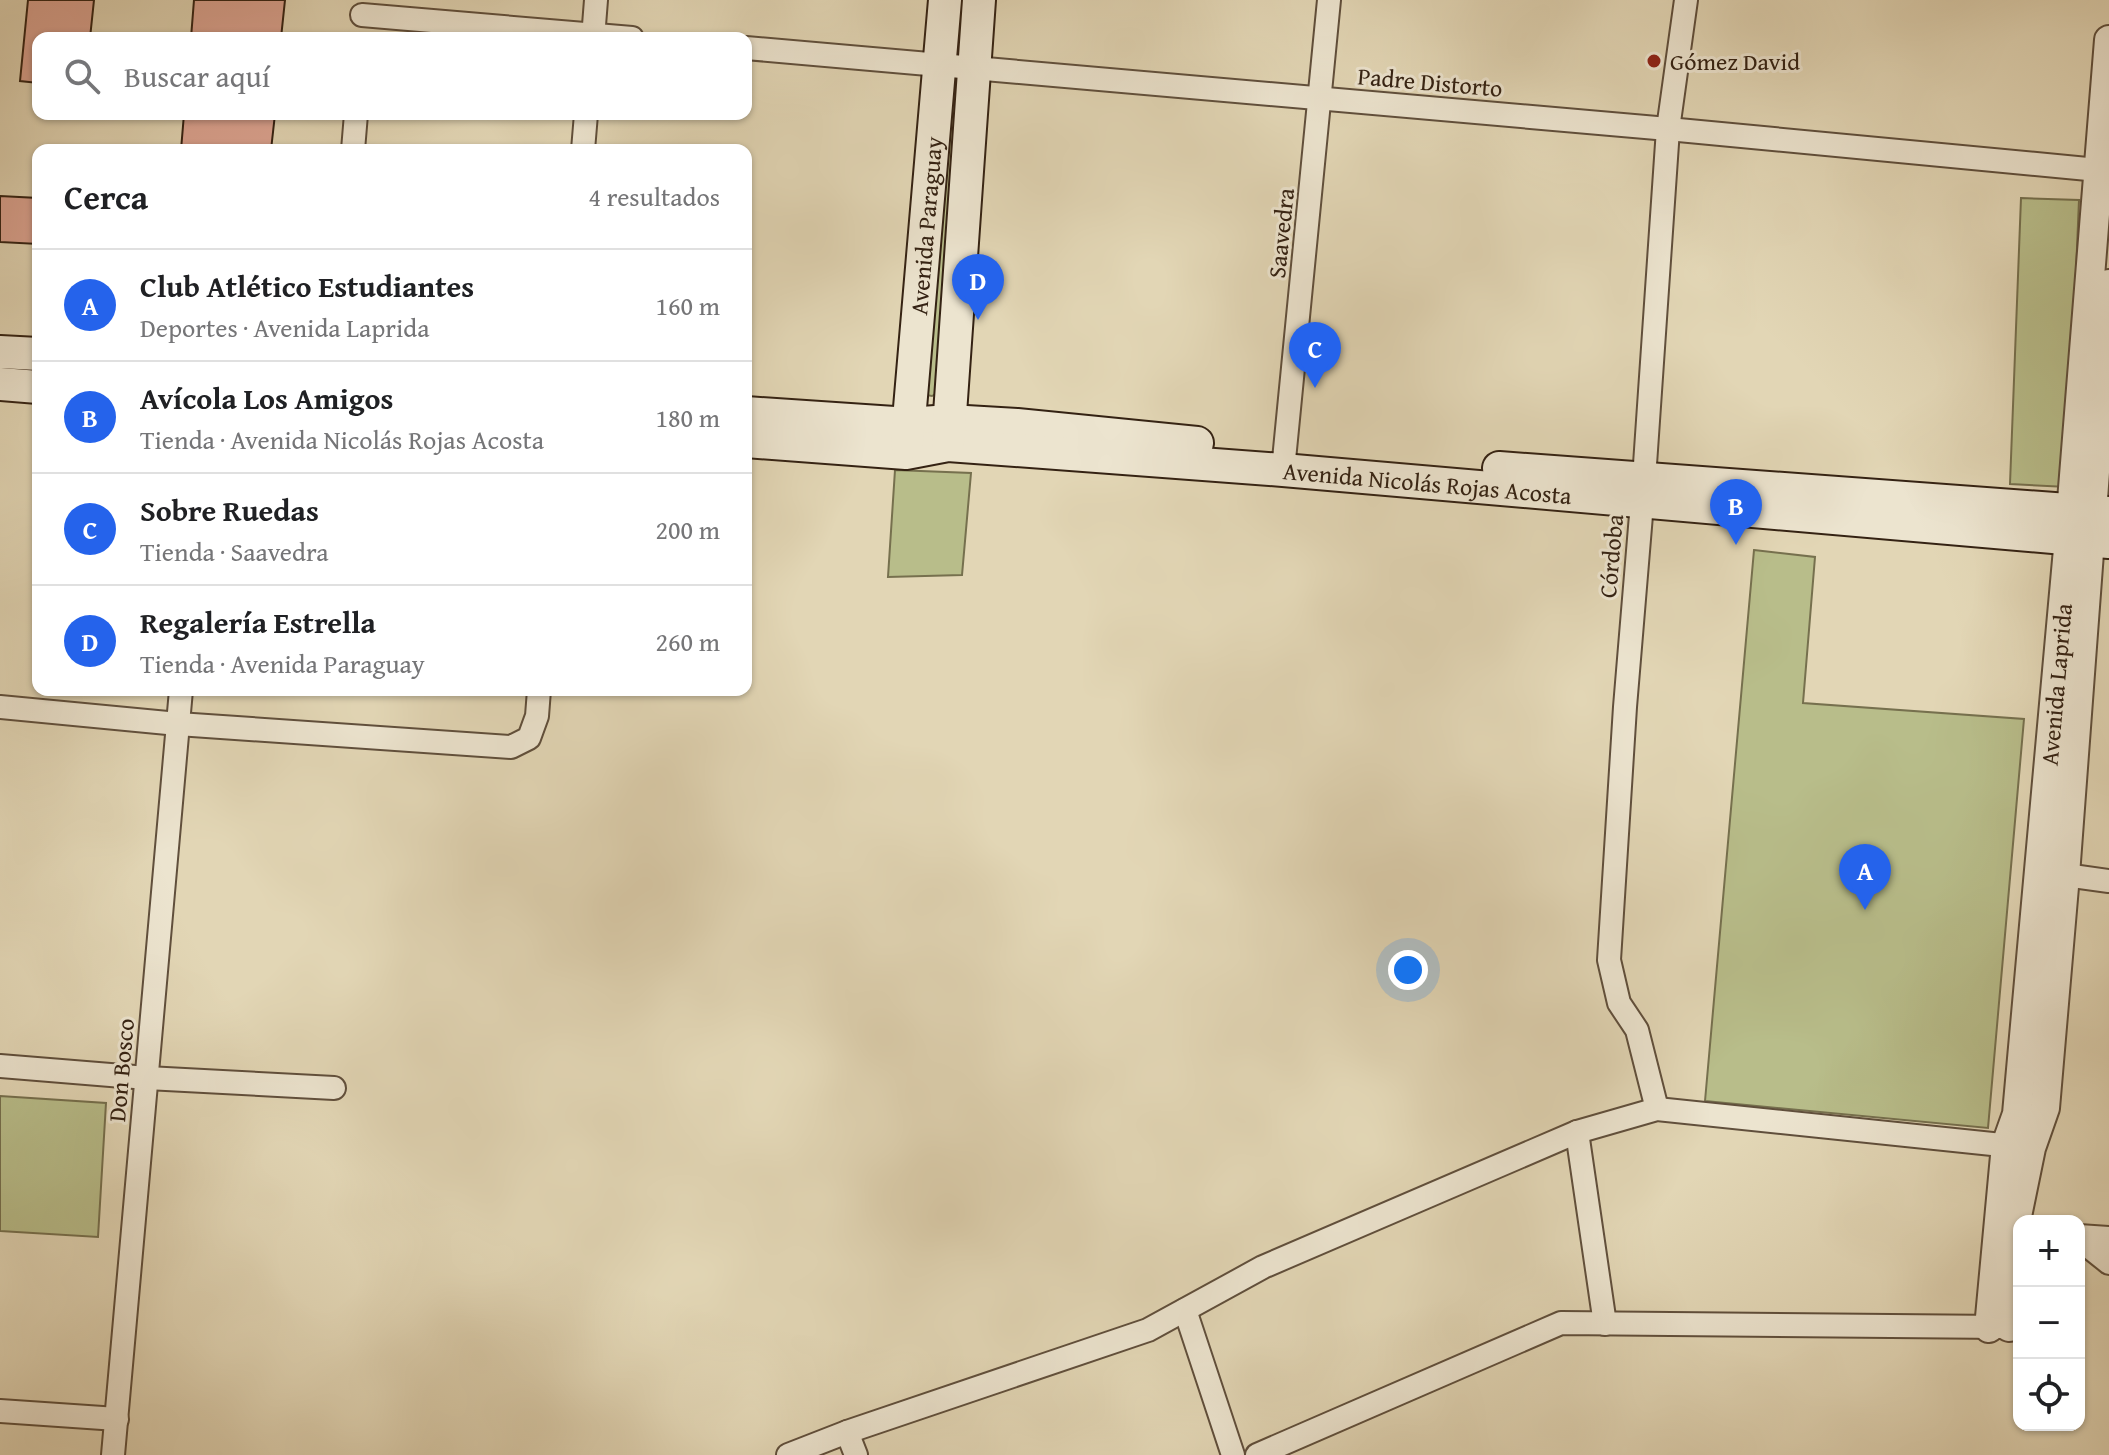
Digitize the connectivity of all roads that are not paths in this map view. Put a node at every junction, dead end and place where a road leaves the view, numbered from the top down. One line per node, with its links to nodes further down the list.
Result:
1 (596, 0): 9 (street)
2 (945, 0): 12 (main road, Avenida Paraguay)
3 (979, 0): 13 (main road, Avenida Paraguay)
4 (1329, 0): 14 (street, Saavedra)
5 (1686, 0): 17 (street, Córdoba)
6 (363, 7): 7 (street); 8 (street)
7 (361, 32)
8 (561, 32)
9 (593, 32)
10 (2109, 40): 20 (street, Avenida Laprida)
11 (752, 49): 12 (street, Padre Distorto)
12 (940, 65): 13 (street, Padre Distorto); 28 (main road, Avenida Paraguay)
13 (973, 68): 14 (street, Padre Distorto); 27 (main road, Avenida Paraguay)
14 (1320, 98): 17 (street, Padre Distorto); 30 (street, Saavedra)
15 (356, 120): 18 (street)
16 (586, 120): 19 (street)
17 (1668, 129): 20 (street, Padre Distorto); 31 (street, Córdoba)
18 (354, 144)
19 (584, 144)
20 (2104, 171): 32 (street, Avenida Laprida)
21 (2109, 284): 32 (street, Avenida Laprida)
22 (0, 352): 23 (main road)
23 (32, 354)
24 (0, 384): 25 (main road)
25 (32, 387)
26 (752, 414): 28 (main road, Avenida Nicolás Rojas Acosta)
27 (949, 433): 28 (main road, Avenida Nicolás Rojas Acosta); 30 (main road, Avenida Nicolás Rojas Acosta)
28 (907, 438): 29 (main road, Avenida Nicolás Rojas Acosta)
29 (752, 441)
30 (1284, 461): 31 (main road, Avenida Nicolás Rojas Acosta)
31 (1643, 490): 32 (main road, Avenida Nicolás Rojas Acosta); 42 (street, Córdoba)
32 (2089, 526): 37 (street, Avenida Laprida)
33 (180, 696): 36 (street, Don Bosco)
34 (539, 696): 36 (street)
35 (0, 707): 36 (street)
36 (178, 724): 40 (street, Don Bosco)
37 (2053, 874): 38 (street); 44 (street, Avenida Laprida)
38 (2109, 881)
39 (0, 1066): 40 (street)
40 (147, 1078): 41 (street); 54 (street, Don Bosco)
41 (334, 1088)
42 (1657, 1109): 43 (street); 44 (street)
43 (1577, 1132): 50 (street); 51 (street)
44 (2018, 1146): 45 (street, Avenida Laprida)
45 (2011, 1226): 52 (street, Avenida Laprida)
46 (2085, 1237): 47 (street)
47 (2109, 1238)
48 (2085, 1242): 49 (street)
49 (2109, 1263)
50 (1185, 1310): 55 (street); 59 (street)
51 (1605, 1324): 52 (street); 60 (street)
52 (1999, 1328)
53 (0, 1411): 54 (street)
54 (117, 1419): 56 (street, Don Bosco)
55 (847, 1432): 57 (street); 58 (street)
56 (113, 1455)
57 (788, 1455)
58 (856, 1455)
59 (1233, 1455)
60 (1257, 1455)

